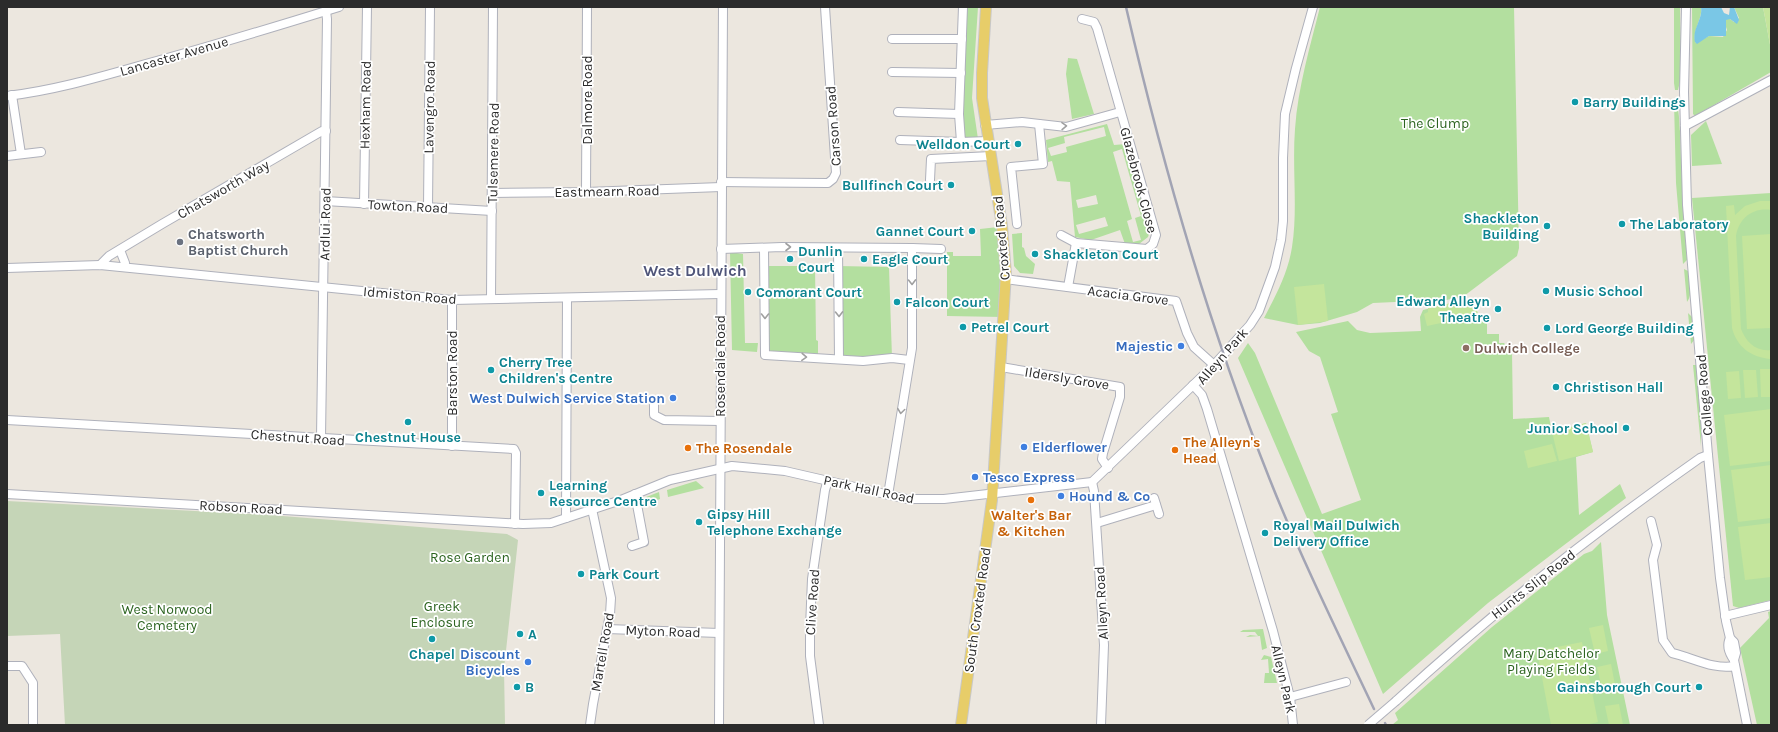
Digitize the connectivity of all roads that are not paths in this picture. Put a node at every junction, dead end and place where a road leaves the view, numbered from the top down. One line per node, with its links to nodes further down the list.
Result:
1 (339, 7): 12 (street, Lancaster Avenue)
2 (367, 7): 39 (street, Hexham Road)
3 (430, 7): 40 (street, Lavengro Road)
4 (493, 7): 37 (street, Tulsemere Road)
5 (587, 7): 36 (street, Dalmore Road)
6 (723, 7): 35 (street, Rosendale Road)
7 (826, 7): 35 (street, Carson Road)
8 (963, 7): 15 (street)
9 (986, 7): 24 (main road, Croxted Road)
10 (1313, 7): 63 (street, Alleyn Park)
11 (1686, 7): 25 (street, College Road)
12 (326, 11): 19 (street, Lancaster Avenue); 26 (street, Ardlui Road)
13 (1082, 19): 21 (street, Glazebrook Close)
14 (892, 39): 15 (street)
15 (962, 40): 17 (street)
16 (892, 72): 17 (street)
17 (961, 73): 22 (street)
18 (1771, 80): 25 (street)
19 (10, 96): 31 (street)
20 (898, 112): 22 (street)
21 (1120, 112): 23 (street, Glazebrook Close, one-way to 21); 44 (street, Glazebrook Close)
22 (960, 114): 28 (street)
23 (1039, 124): 24 (street, Glazebrook Close); 42 (street)
24 (985, 125): 29 (main road, Croxted Road)
25 (1685, 126): 71 (street, College Road)
26 (326, 131): 38 (street, Ardlui Road); 50 (street, Chatsworth Way)
27 (900, 140): 28 (street)
28 (961, 142): 29 (street)
29 (988, 142): 33 (main road, Croxted Road)
30 (41, 152): 31 (street)
31 (21, 154): 32 (street)
32 (7, 156)
33 (991, 156): 34 (street); 54 (main road, Croxted Road)
34 (930, 180)
35 (721, 185): 36 (street, Eastmearn Road); 47 (street, Rosendale Road)
36 (586, 192): 37 (street, Eastmearn Road)
37 (492, 193): 41 (street, Tulsemere Road)
38 (325, 201): 39 (street, Towton Road); 55 (street, Ardlui Road)
39 (364, 204): 40 (street, Towton Road)
40 (428, 207): 41 (street, Towton Road)
41 (492, 211): 59 (street, Tulsemere Road)
42 (1016, 224)
43 (1061, 235): 44 (street)
44 (1076, 243): 56 (street)
45 (838, 248): 46 (street); 48 (street, one-way to 45); 61 (street, one-way to 61)
46 (912, 248): 49 (street); 62 (street, one-way to 62)
47 (721, 249): 48 (street); 57 (street, Rosendale Road)
48 (764, 249): 61 (street, one-way to 61)
49 (941, 249)
50 (120, 250): 51 (street, Chatsworth Way); 52 (street)
51 (100, 265): 52 (street, Idmiston Road); 53 (street)
52 (124, 267): 55 (street, Idmiston Road)
53 (7, 268)
54 (1005, 279): 56 (street, Acacia Grove); 64 (main road, Croxted Road)
55 (324, 287): 60 (street, Idmiston Road); 69 (street, Ardlui Road)
56 (1068, 287): 63 (street, Acacia Grove)
57 (720, 294): 58 (street, Idmiston Road); 68 (street, Rosendale Road)
58 (567, 298): 59 (street, Idmiston Road); 82 (street)
59 (492, 299): 60 (street, Idmiston Road)
60 (452, 300): 70 (street, Barston Road)
61 (839, 359): 62 (street)
62 (909, 360): 79 (street, one-way to 79)
63 (1214, 365): 65 (street, Alleyn Park)
64 (1001, 367): 72 (street, Ildersly Grove); 78 (main road, Croxted Road)
65 (1193, 385): 72 (street); 94 (street, Alleyn Park)
66 (654, 403): 68 (street)
67 (7, 420): 69 (street, Chestnut Road)
68 (720, 422): 73 (street, Rosendale Road)
69 (321, 438): 70 (street, Chestnut Road)
70 (452, 446): 85 (street, Chestnut Road)
71 (1708, 455): 88 (street, College Road); 102 (street, Hunts Slip Road, bridge)
72 (1108, 468): 75 (street)
73 (721, 469): 74 (street, Park Hall Road); 77 (street, Park Hall Road); 90 (street, Rosendale Road)
74 (828, 480): 79 (street, Park Hall Road); 98 (street, Clive Road)
75 (1092, 482): 78 (street, Park Hall Road); 84 (street, Alleyn Road)
76 (7, 494): 85 (street, Robson Road)
77 (635, 494): 80 (street, Park Hall Road); 86 (street)
78 (993, 494): 79 (street, Park Hall Road); 99 (main road, South Croxted Road)
79 (888, 495)
80 (592, 510): 82 (street, Park Hall Road); 89 (street, Martell Road)
81 (1159, 514): 84 (street)
82 (566, 518): 85 (street, Park Hall Road)
83 (1651, 521): 91 (street)
84 (1097, 523): 100 (street, Alleyn Road)
85 (515, 524)
86 (632, 546)
87 (1771, 605): 88 (street)
88 (1725, 616): 91 (street, College Road)
89 (607, 629): 90 (street, Myton Road); 96 (street, Martell Road)
90 (719, 633): 97 (street, Rosendale Road)
91 (1735, 663): 103 (street, College Road)
92 (7, 666): 95 (street)
93 (1346, 682): 94 (street)
94 (1290, 697): 101 (street, Alleyn Park)
95 (33, 725)
96 (590, 725)
97 (719, 725)
98 (819, 725)
99 (961, 725)
100 (1101, 725)
101 (1293, 725)
102 (1368, 725)
103 (1747, 725)

